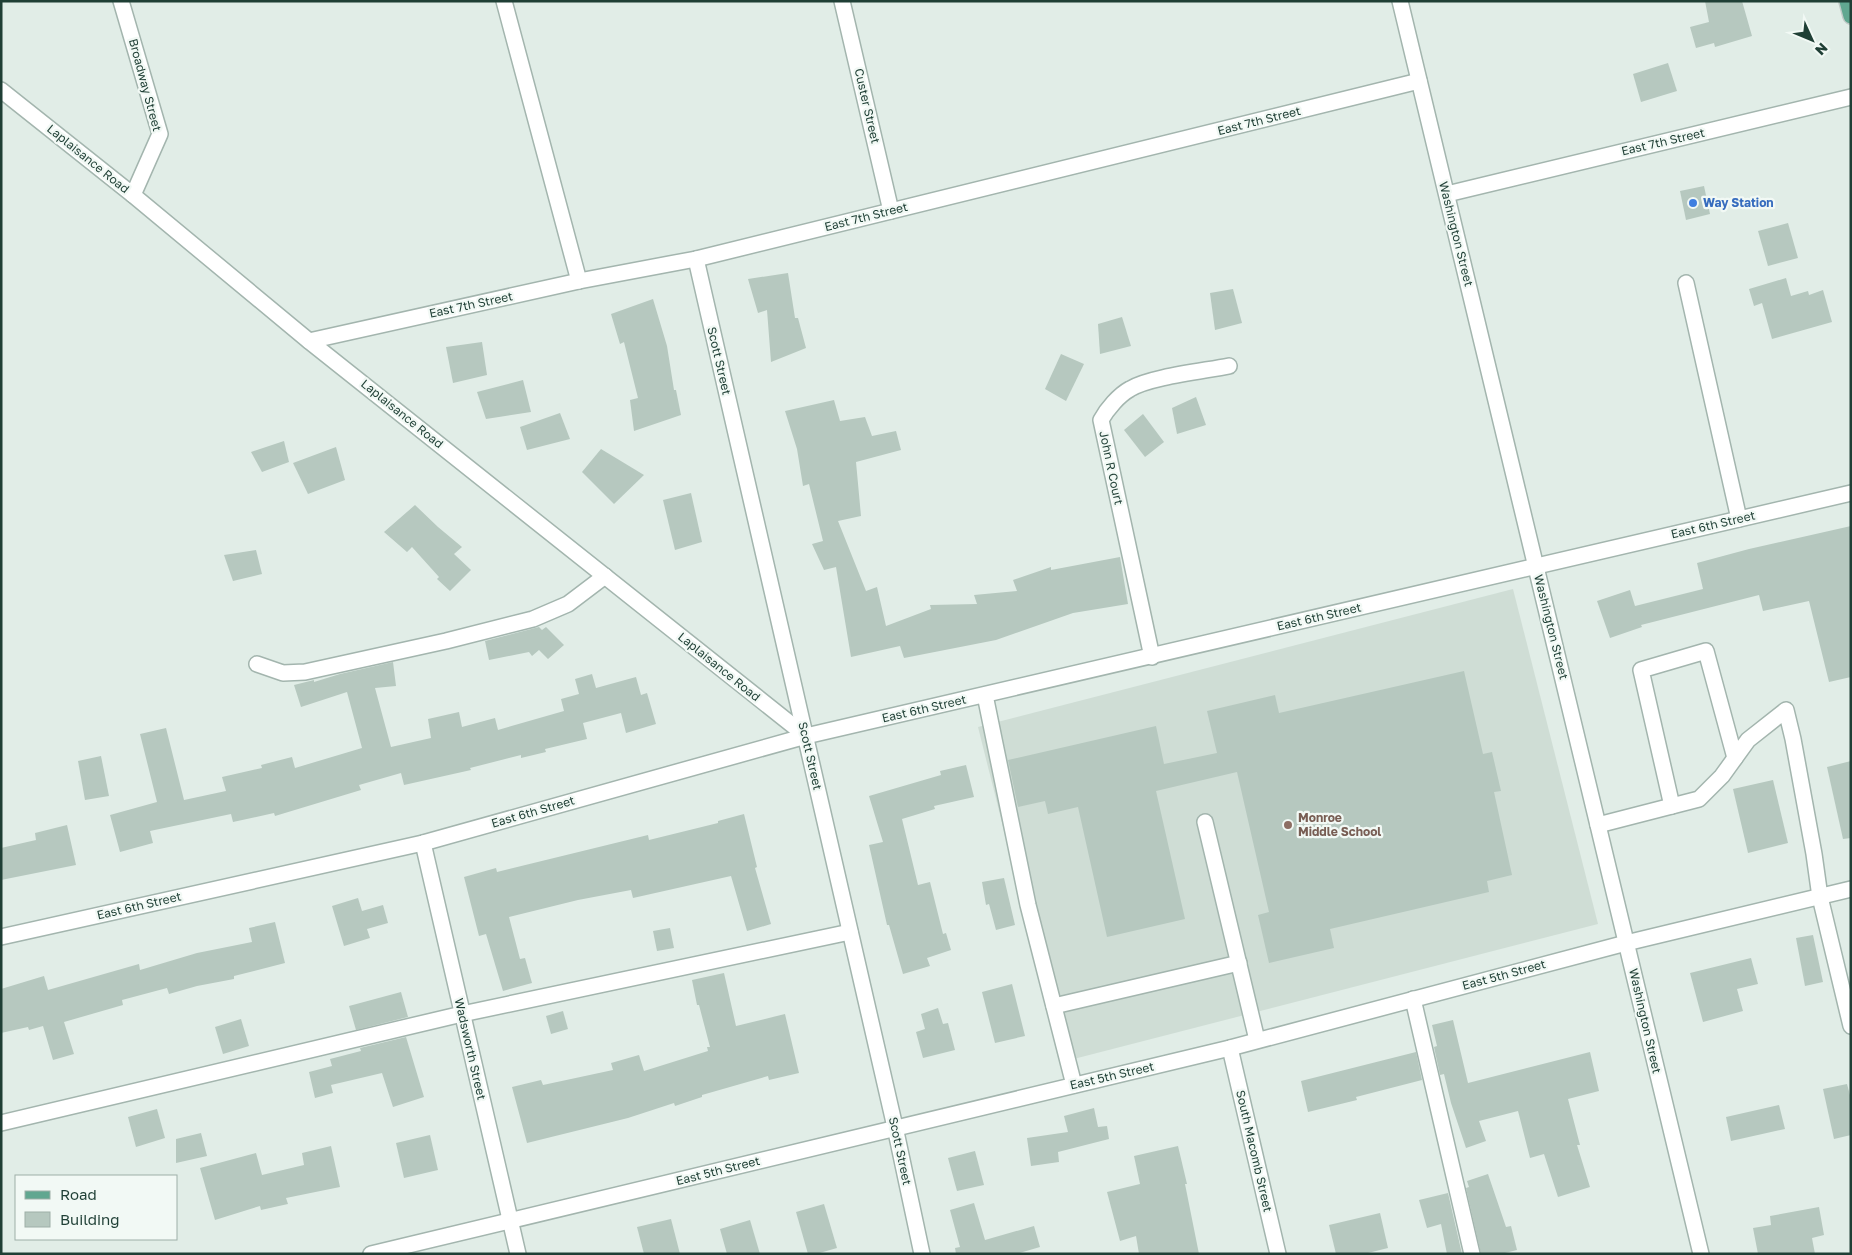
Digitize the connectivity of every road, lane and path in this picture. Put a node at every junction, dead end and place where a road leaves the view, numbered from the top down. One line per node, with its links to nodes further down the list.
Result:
1 (121, 1): 11 (street, Broadway Street)
2 (504, 1): 14 (street)
3 (842, 1): 12 (street, Custer Street)
4 (1400, 1): 7 (street, Washington Street)
5 (1847, 1): 6 (main road)
6 (1851, 16)
7 (1419, 81): 10 (street, Washington Street); 12 (street, East 7th Street)
8 (1, 90): 11 (street, Laplaisance Road)
9 (1851, 97): 10 (street, East 7th Street)
10 (1446, 194): 20 (street, Washington Street)
11 (133, 195): 16 (street, Laplaisance Road)
12 (891, 211): 13 (street, East 7th Street)
13 (696, 259): 14 (street, East 7th Street); 25 (street, Scott Street)
14 (579, 281): 16 (street, East 7th Street)
15 (1686, 283): 19 (street)
16 (309, 340): 21 (street, Laplaisance Road)
17 (1229, 366): 22 (street, John R Court)
18 (1851, 493): 19 (street, East 6th Street)
19 (1739, 519): 20 (street, East 6th Street)
20 (1536, 566): 22 (street, East 6th Street); 29 (street, Washington Street)
21 (605, 576): 23 (street); 25 (street, Laplaisance Road)
22 (1152, 656): 24 (street, East 6th Street)
23 (257, 664)
24 (985, 695): 25 (street, East 6th Street); 38 (street)
25 (806, 736): 30 (street, East 6th Street); 33 (street, Scott Street)
26 (1735, 758): 27 (street); 27 (street); 32 (street)
27 (1672, 806): 29 (street)
28 (1206, 822): 36 (street)
29 (1598, 825): 35 (street, Washington Street)
30 (423, 843): 34 (street, East 6th Street); 39 (street, Wadsworth Street)
31 (1851, 889): 32 (street, East 5th Street)
32 (1820, 897): 35 (street, East 5th Street); 40 (street)
33 (850, 932): 39 (street); 45 (street, Scott Street)
34 (1, 937)
35 (1626, 943): 37 (street, East 5th Street); 52 (street, Washington Street)
36 (1239, 963): 38 (street); 41 (street)
37 (1414, 999): 41 (street, East 5th Street); 51 (street)
38 (1054, 1006): 43 (street)
39 (462, 1014): 44 (street); 46 (street, Wadsworth Street)
40 (1851, 1026)
41 (1257, 1040): 42 (street, East 5th Street)
42 (1230, 1048): 43 (street, East 5th Street); 50 (street, South Macomb Street)
43 (1074, 1084): 45 (street, East 5th Street)
44 (1, 1123)
45 (895, 1127): 46 (street, East 5th Street); 49 (street, Scott Street)
46 (510, 1222): 47 (street, East 5th Street); 48 (street, Wadsworth Street)
47 (370, 1254)
48 (518, 1254)
49 (922, 1254)
50 (1278, 1254)
51 (1472, 1254)
52 (1701, 1254)

